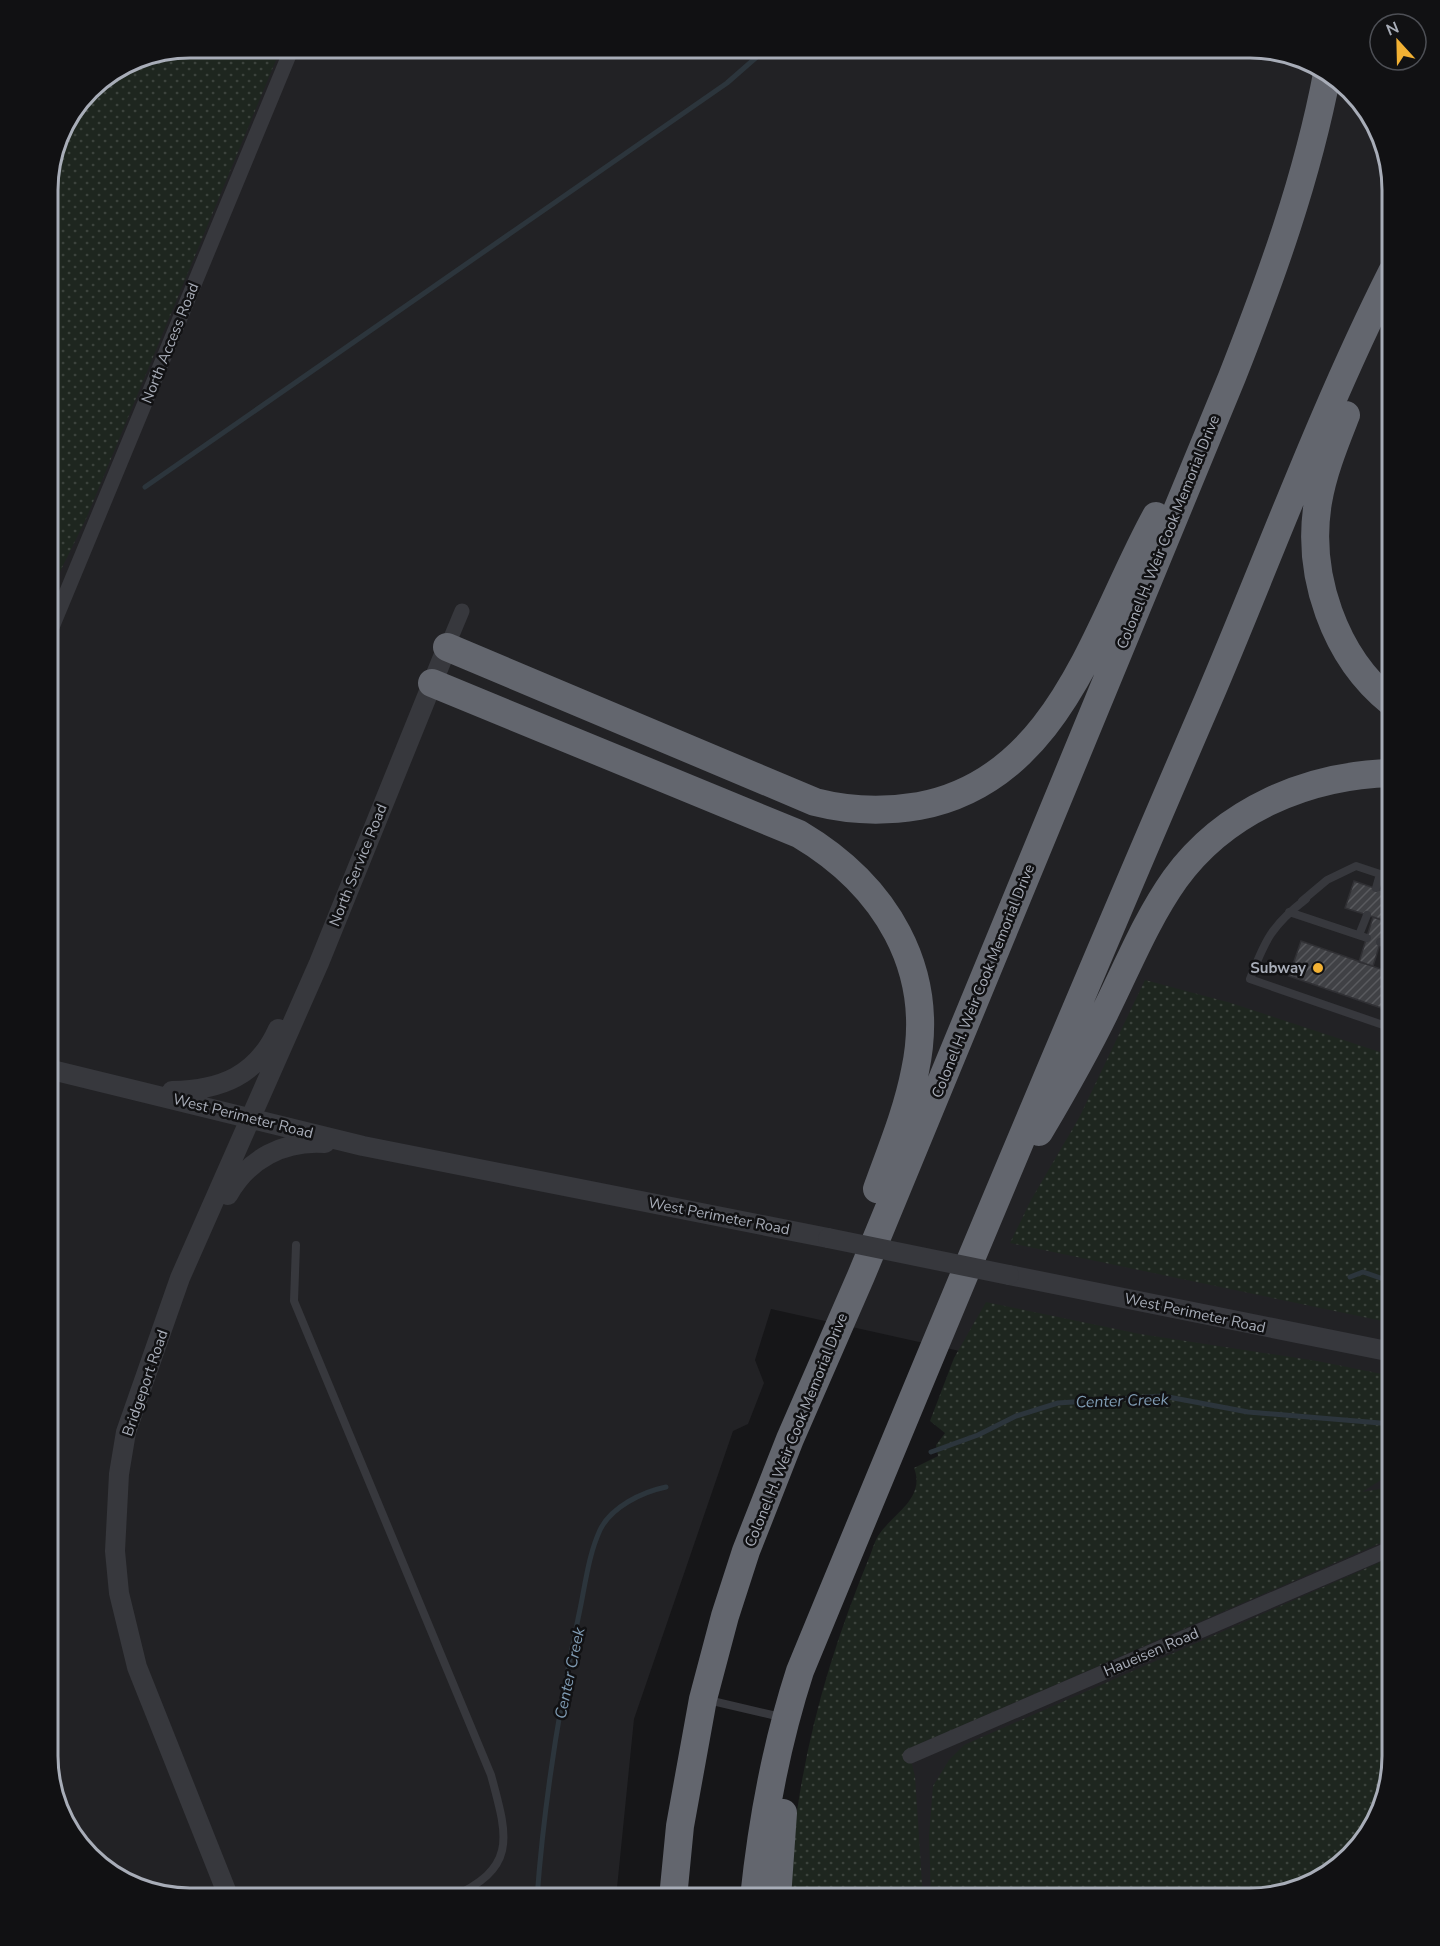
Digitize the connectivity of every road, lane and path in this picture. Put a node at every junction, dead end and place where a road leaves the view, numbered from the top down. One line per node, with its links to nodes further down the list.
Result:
1 (287, 58): 6 (street, North Access Road)
2 (1325, 83): 5 (highway, Colonel H. Weir Cook Memorial Drive)
3 (1382, 293): 23 (highway)
4 (1382, 325): 10 (highway)
5 (1232, 377): 8 (highway); 27 (highway, Colonel H. Weir Cook Memorial Drive)
6 (59, 611)
7 (462, 611): 8 (street, North Service Road)
8 (447, 647): 9 (street, North Service Road)
9 (432, 683): 17 (street, North Service Road); 27 (highway)
10 (1382, 693)
11 (1382, 774): 23 (highway)
12 (1380, 874): 13 (lane); 15 (lane)
13 (1376, 888)
14 (1306, 899): 15 (lane)
15 (1289, 912): 16 (lane); 18 (lane)
16 (1367, 915)
17 (319, 963): 20 (street); 21 (street, North Service Road)
18 (1382, 1025)
19 (58, 1071): 20 (street, West Perimeter Road)
20 (147, 1091): 21 (street, West Perimeter Road)
21 (252, 1118): 22 (street, West Perimeter Road); 25 (street, Bridgeport Road)
22 (363, 1146): 25 (street); 26 (street, West Perimeter Road, bridge)
23 (988, 1219): 28 (highway)
24 (296, 1245): 34 (lane)
25 (166, 1322): 33 (street, Bridgeport Road)
26 (1382, 1350)
27 (790, 1438): 30 (highway, Colonel H. Weir Cook Memorial Drive)
28 (861, 1522): 31 (highway); 37 (highway)
29 (1382, 1552): 32 (street, Haueisen Road)
30 (703, 1699): 31 (lane); 35 (highway, Colonel H. Weir Cook Memorial Drive)
31 (786, 1719): 36 (highway)
32 (910, 1756)
33 (225, 1888)
34 (472, 1888)
35 (674, 1888)
36 (755, 1888)
37 (778, 1888)

